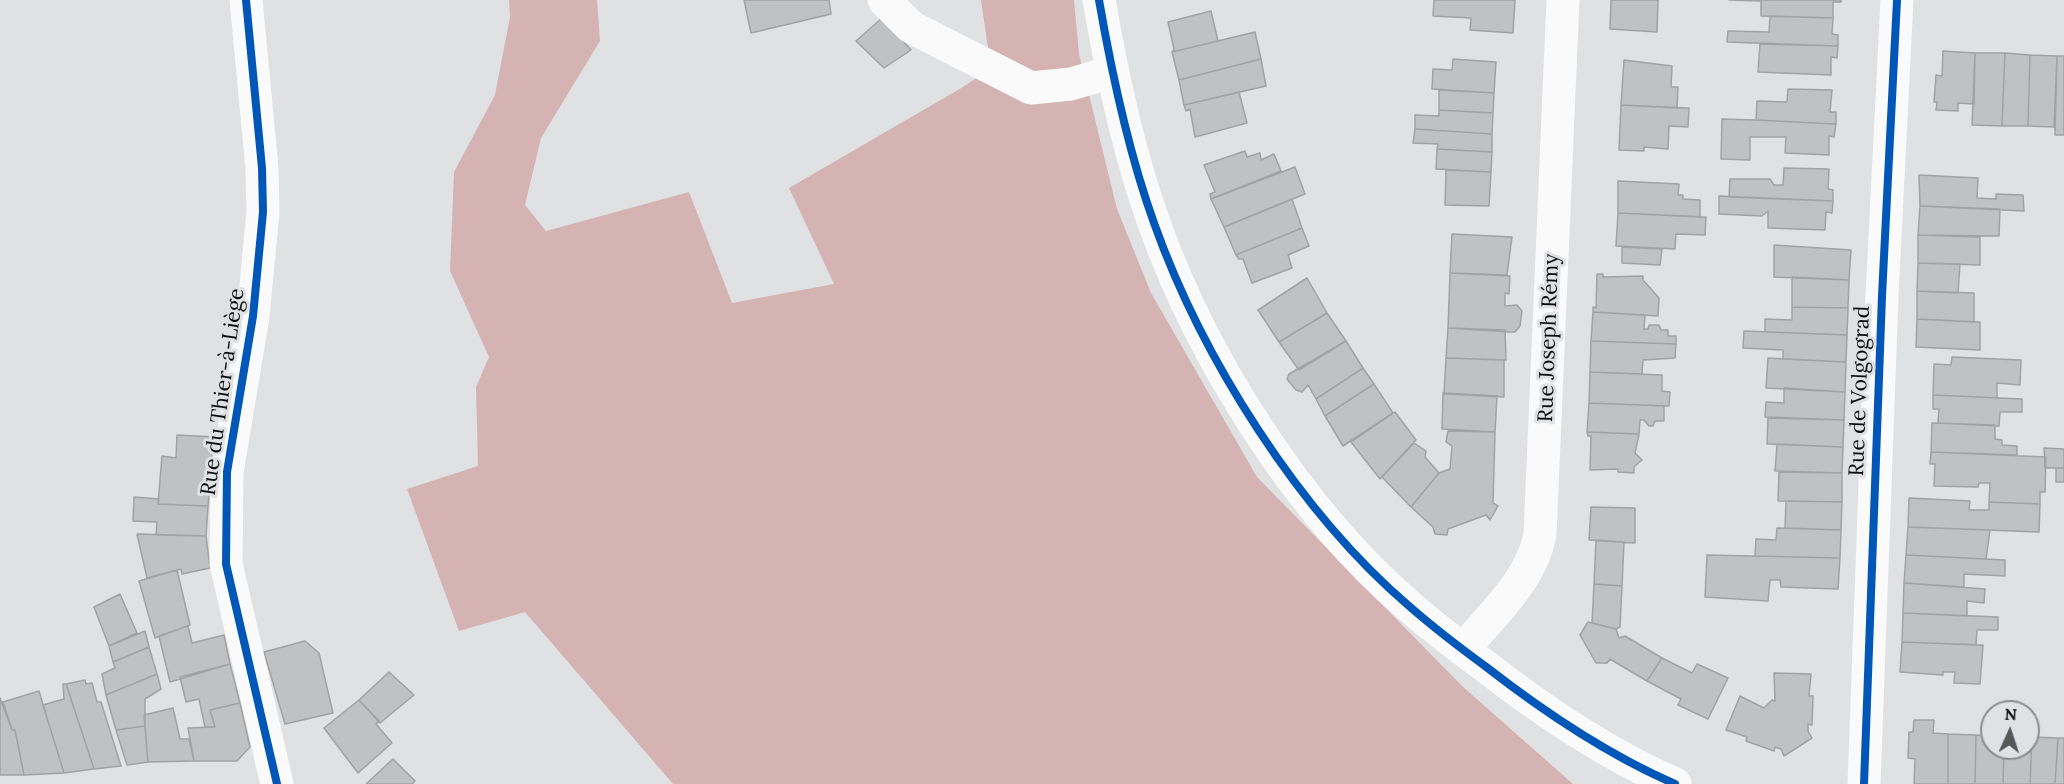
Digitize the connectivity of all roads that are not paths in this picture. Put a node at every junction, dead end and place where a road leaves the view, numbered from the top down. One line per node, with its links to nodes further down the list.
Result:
1 (246, 0): 8 (street, Rue du Thier-à-Liège)
2 (884, 0): 6 (street)
3 (1099, 0): 6 (street)
4 (1563, 0): 7 (street, Rue Joseph Rémy)
5 (1897, 0): 10 (street, Rue de Volgograd)
6 (1112, 72): 7 (street)
7 (1463, 650): 9 (street)
8 (276, 784)
9 (1675, 784)
10 (1864, 784)

